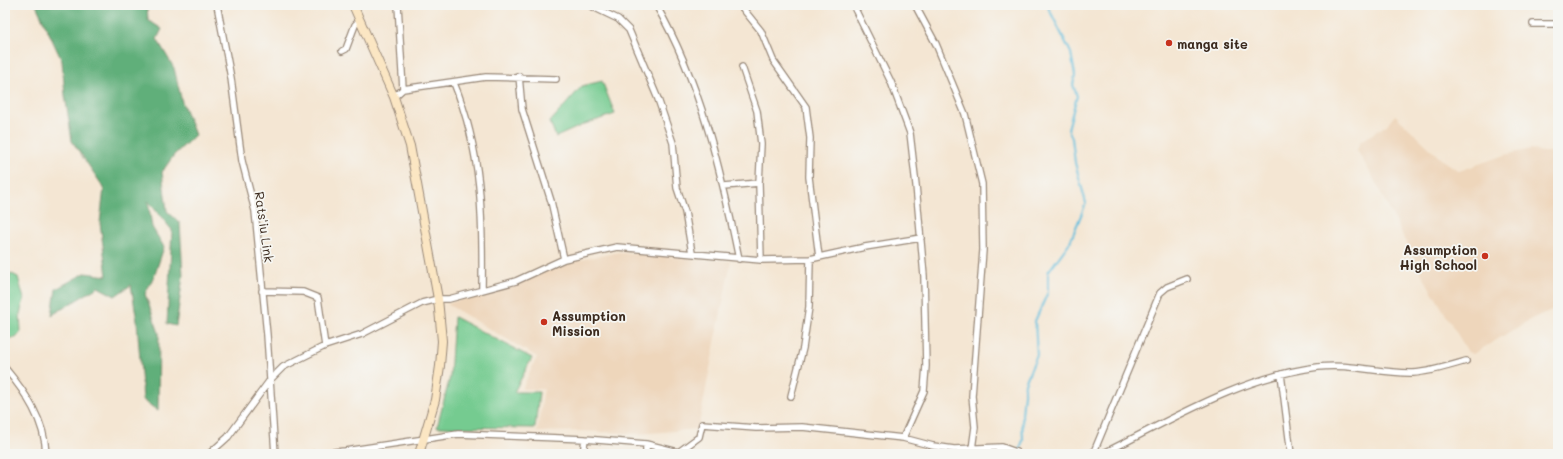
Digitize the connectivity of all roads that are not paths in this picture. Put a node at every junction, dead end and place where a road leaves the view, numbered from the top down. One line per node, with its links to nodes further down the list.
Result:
1 (216, 5): 30 (street, Rats'iu Link)
2 (354, 5): 9 (main road)
3 (398, 5): 17 (street)
4 (589, 5): 22 (street)
5 (656, 5): 20 (street)
6 (740, 5): 23 (street)
7 (853, 5): 21 (street)
8 (915, 5): 42 (street)
9 (360, 20): 12 (street); 18 (main road)
10 (1533, 24): 11 (street)
11 (1558, 24)
12 (342, 51)
13 (742, 67): 19 (street)
14 (519, 76): 15 (street); 16 (street); 24 (street)
15 (556, 79)
16 (454, 83): 17 (street); 29 (street)
17 (403, 89): 18 (street)
18 (394, 97): 31 (main road)
19 (759, 182): 20 (street); 27 (street)
20 (724, 186): 25 (street)
21 (921, 238): 23 (street); 38 (street)
22 (692, 253): 24 (street); 25 (street)
23 (819, 257): 26 (street)
24 (564, 259): 29 (street)
25 (739, 259): 27 (street)
26 (810, 259): 27 (street); 37 (street)
27 (761, 260)
28 (1187, 279): 52 (street)
29 (482, 289): 31 (street)
30 (262, 291): 32 (street); 36 (street, Rats'iu Link)
31 (438, 299): 32 (street); 39 (main road)
32 (325, 346): 36 (street)
33 (1466, 361): 35 (street)
34 (5, 368): 44 (street)
35 (1281, 374): 53 (street); 54 (street)
36 (270, 380): 45 (street); 46 (street, Rats'iu Link)
37 (791, 396)
38 (903, 438): 42 (street); 43 (street)
39 (424, 439): 40 (street); 47 (street); 48 (main road)
40 (585, 439): 41 (street); 49 (street)
41 (646, 444): 43 (street); 50 (street)
42 (972, 449): 51 (street)
43 (683, 453)
44 (46, 454)
45 (209, 454)
46 (275, 454)
47 (312, 454)
48 (419, 454)
49 (583, 454)
50 (646, 454)
51 (1018, 454)
52 (1093, 454)
53 (1102, 454)
54 (1291, 454)

